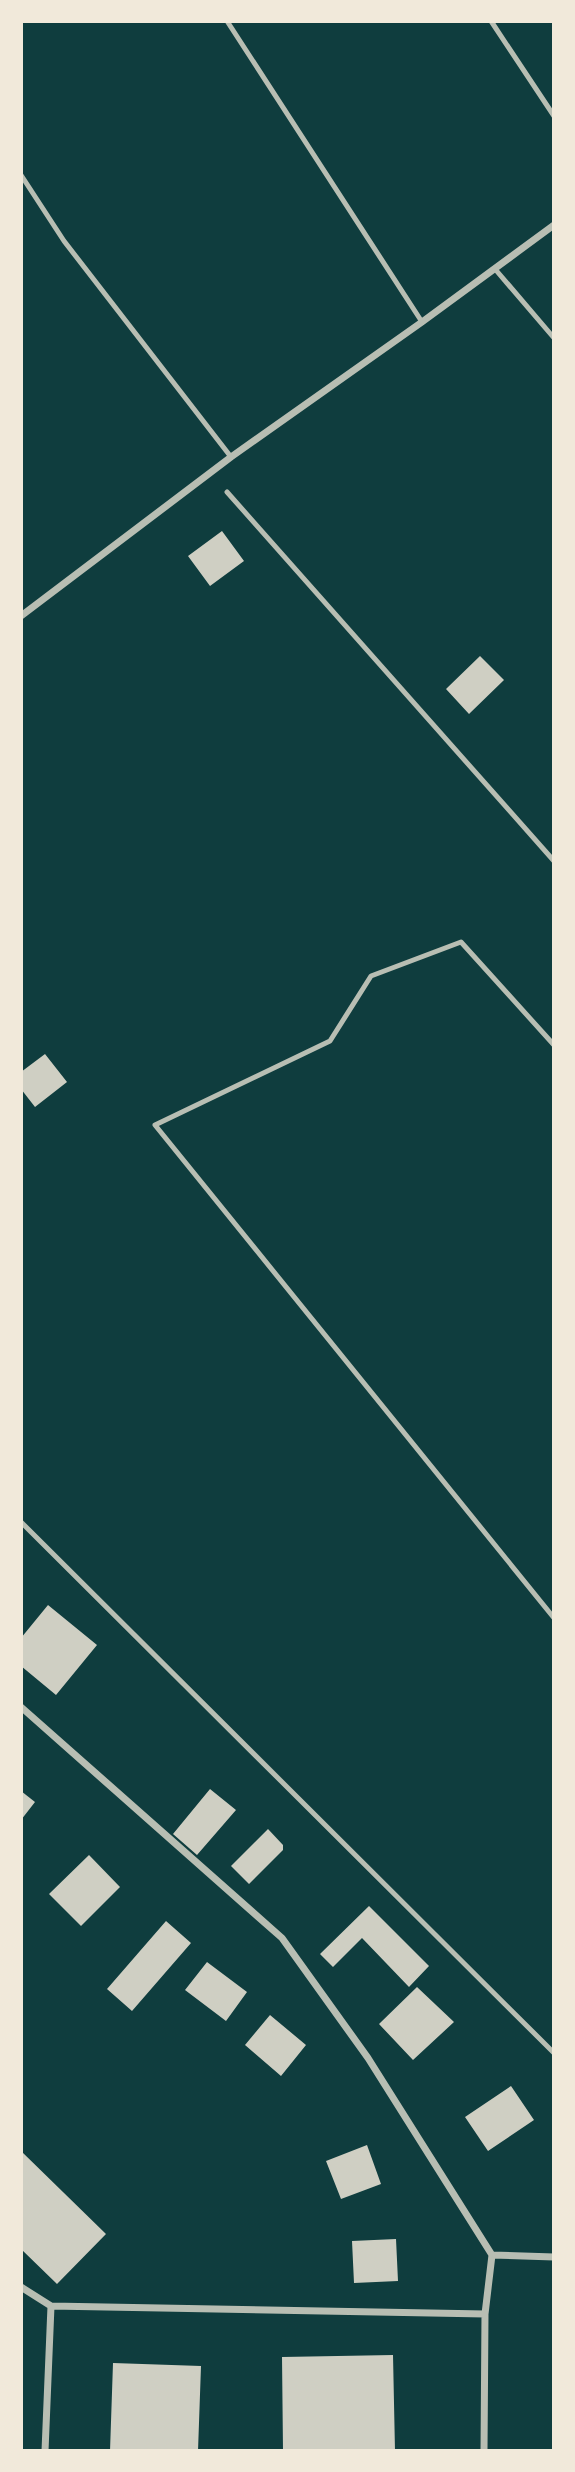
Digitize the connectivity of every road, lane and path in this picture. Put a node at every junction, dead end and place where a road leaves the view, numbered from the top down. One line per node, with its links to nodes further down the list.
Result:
1 (227, 21): 7 (lane)
2 (491, 21): 3 (lane)
3 (554, 116)
4 (21, 175): 9 (lane)
5 (554, 225): 6 (street)
6 (495, 269): 7 (street); 8 (lane)
7 (422, 322): 9 (street)
8 (554, 338)
9 (231, 457): 11 (street)
10 (227, 492): 12 (lane)
11 (21, 616)
12 (554, 862)
13 (554, 1045): 15 (lane)
14 (21, 1522): 17 (lane)
15 (554, 1618)
16 (21, 1707): 18 (street)
17 (554, 2053)
18 (492, 2255): 19 (street); 22 (street)
19 (554, 2257)
20 (21, 2287): 21 (street)
21 (51, 2306): 22 (street); 23 (street)
22 (485, 2314): 24 (street)
23 (45, 2451)
24 (484, 2451)

